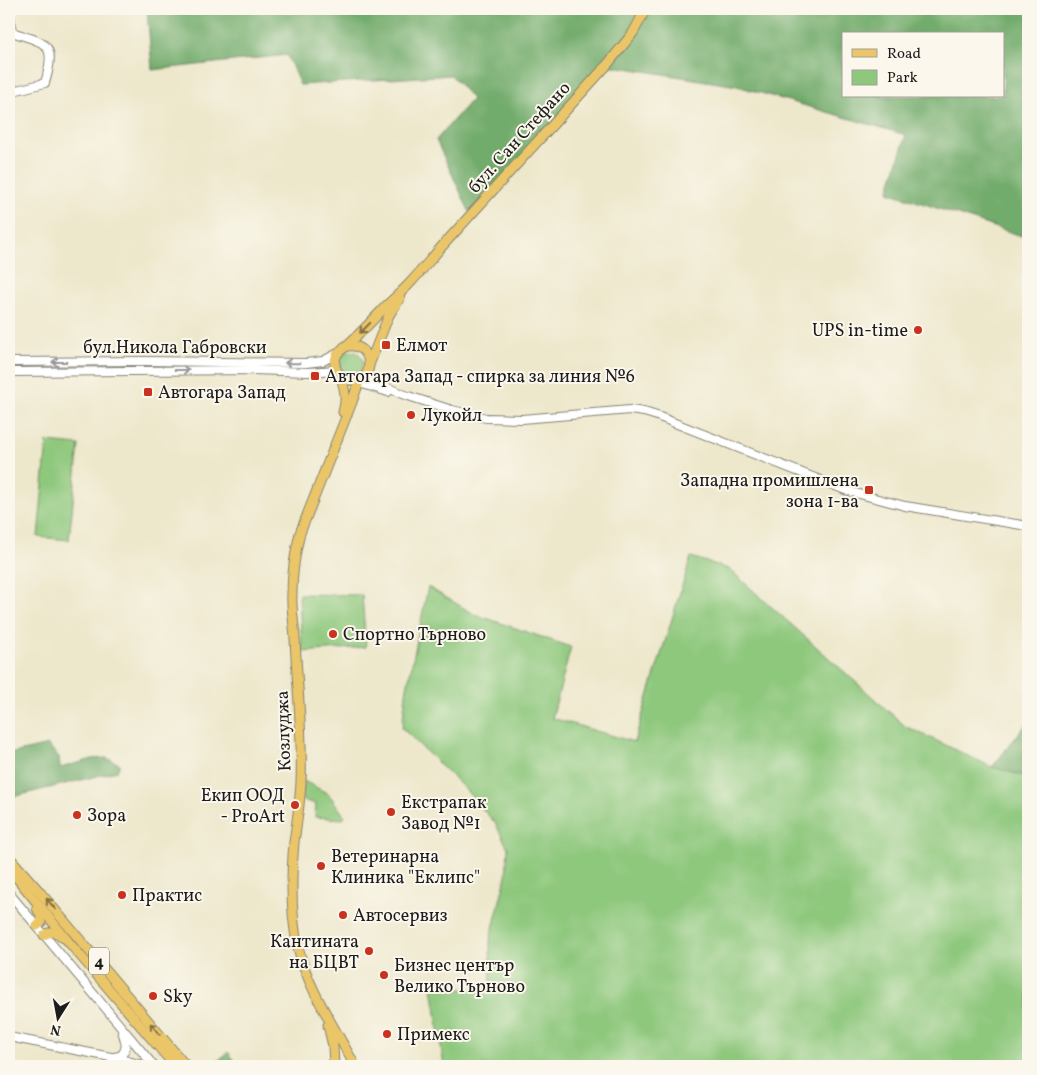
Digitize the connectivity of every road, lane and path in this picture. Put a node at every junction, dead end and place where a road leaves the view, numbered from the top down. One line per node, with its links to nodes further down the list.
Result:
1 (9, 9): 3 (street)
2 (646, 9): 4 (main road, бул. Сан Стефано)
3 (9, 92)
4 (410, 283): 5 (main road, бул. Сан Стефано, one-way to 5); 7 (main road, бул. Сан Стефано)
5 (341, 350): 6 (street, бул.Никола Габровски, one-way to 6); 7 (main road); 9 (main road)
6 (9, 362)
7 (368, 367): 10 (main road); 11 (street)
8 (9, 372): 9 (street, бул.Никола Габровски, one-way to 9)
9 (338, 373): 10 (main road); 12 (main road, Козлуджа)
10 (356, 381): 11 (street); 12 (main road, Козлуджа)
11 (402, 394): 13 (street)
12 (333, 449): 21 (main road, Козлуджа)
13 (1028, 526)
14 (9, 857): 24 (main road, 4, one-way to 14)
15 (9, 868): 16 (main road, 4)
16 (19, 880): 18 (main road); 20 (main road, 4)
17 (9, 893): 18 (street)
18 (37, 926): 19 (street)
19 (44, 935): 20 (main road); 22 (street)
20 (72, 946): 24 (main road, 4)
21 (325, 1012): 30 (main road); 31 (main road)
22 (119, 1024): 25 (street); 27 (street)
23 (9, 1037): 25 (street)
24 (170, 1054): 28 (main road); 29 (main road)
25 (112, 1057): 26 (street)
26 (145, 1066)
27 (154, 1066)
28 (174, 1066)
29 (188, 1066)
30 (334, 1066)
31 (355, 1066)

